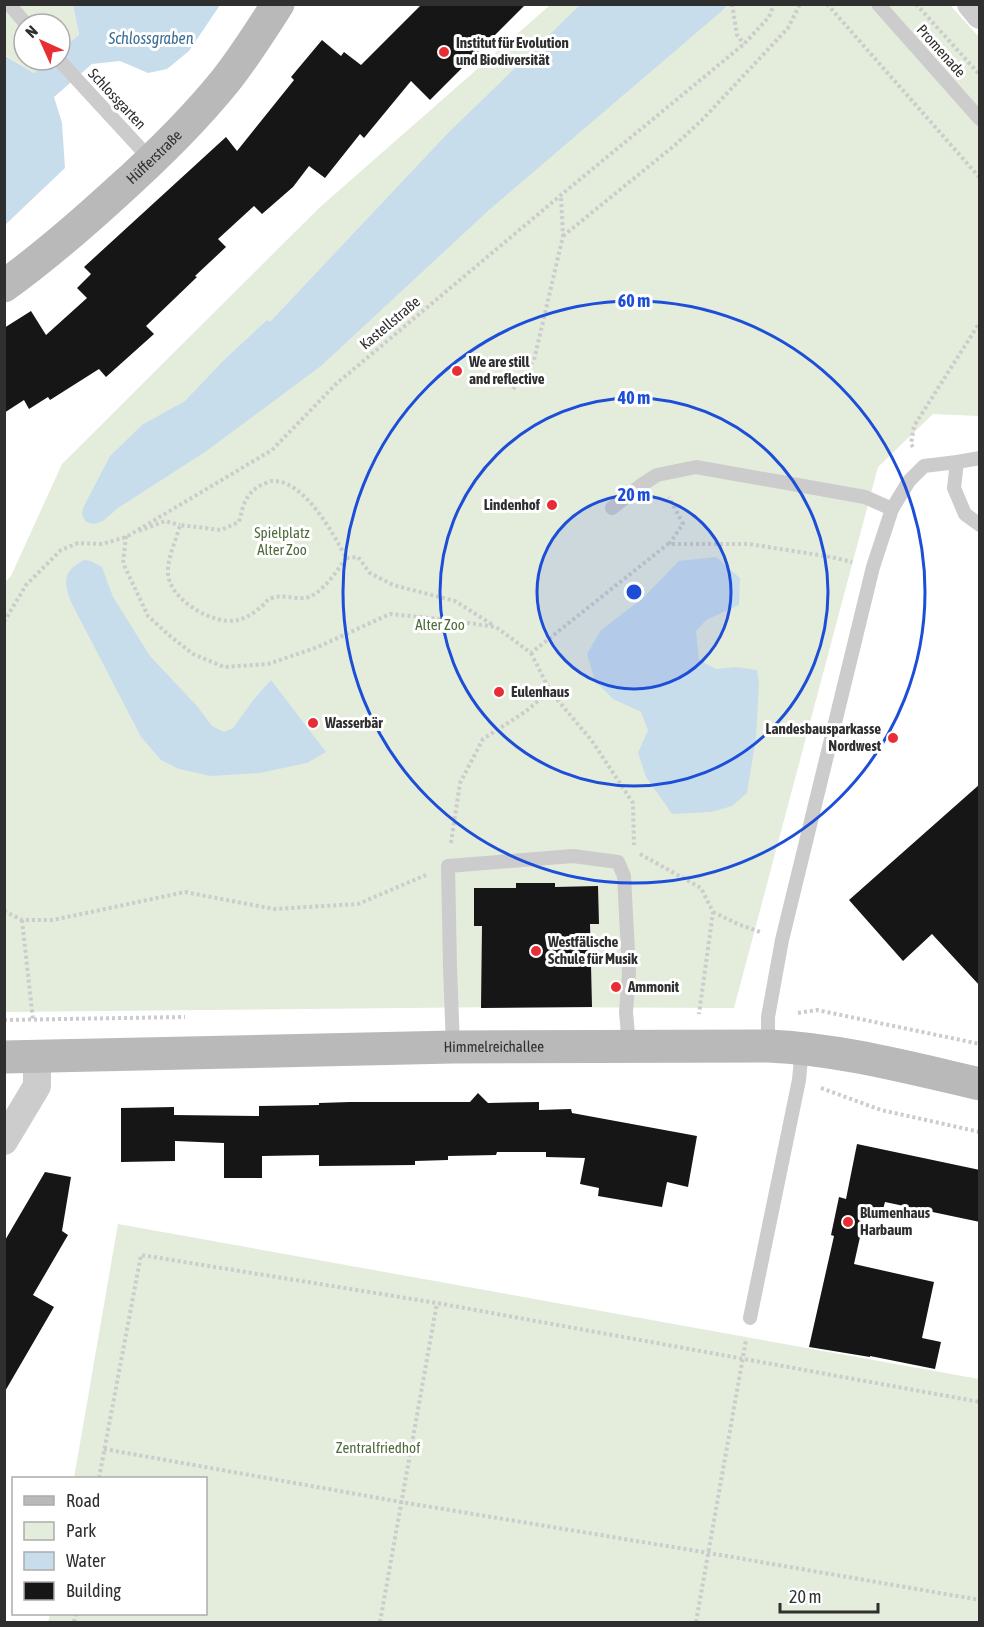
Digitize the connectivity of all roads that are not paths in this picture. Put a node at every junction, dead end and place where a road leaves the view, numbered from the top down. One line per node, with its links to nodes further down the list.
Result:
1 (278, 4): 7 (street, Hüfferstraße)
2 (878, 4): 6 (lane, Promenade)
3 (970, 4): 4 (street)
4 (980, 15)
5 (70, 72): 7 (lane, Schlossgarten)
6 (980, 119)
7 (151, 160): 8 (street, Hüfferstraße)
8 (4, 286)
9 (980, 458): 10 (lane)
10 (957, 462): 12 (lane); 13 (lane)
11 (612, 508): 12 (lane)
12 (892, 508): 15 (lane)
13 (980, 525)
14 (628, 1046): 15 (street, Himmelreichallee); 16 (street, Himmelreichallee); 16 (lane)
15 (768, 1046): 17 (street, Himmelreichallee)
16 (453, 1047): 19 (street, Himmelreichallee)
17 (802, 1048): 20 (street, Himmelreichallee); 22 (lane)
18 (4, 1057): 19 (street, Himmelreichallee)
19 (37, 1057): 21 (street)
20 (980, 1084)
21 (4, 1141)
22 (750, 1318)

